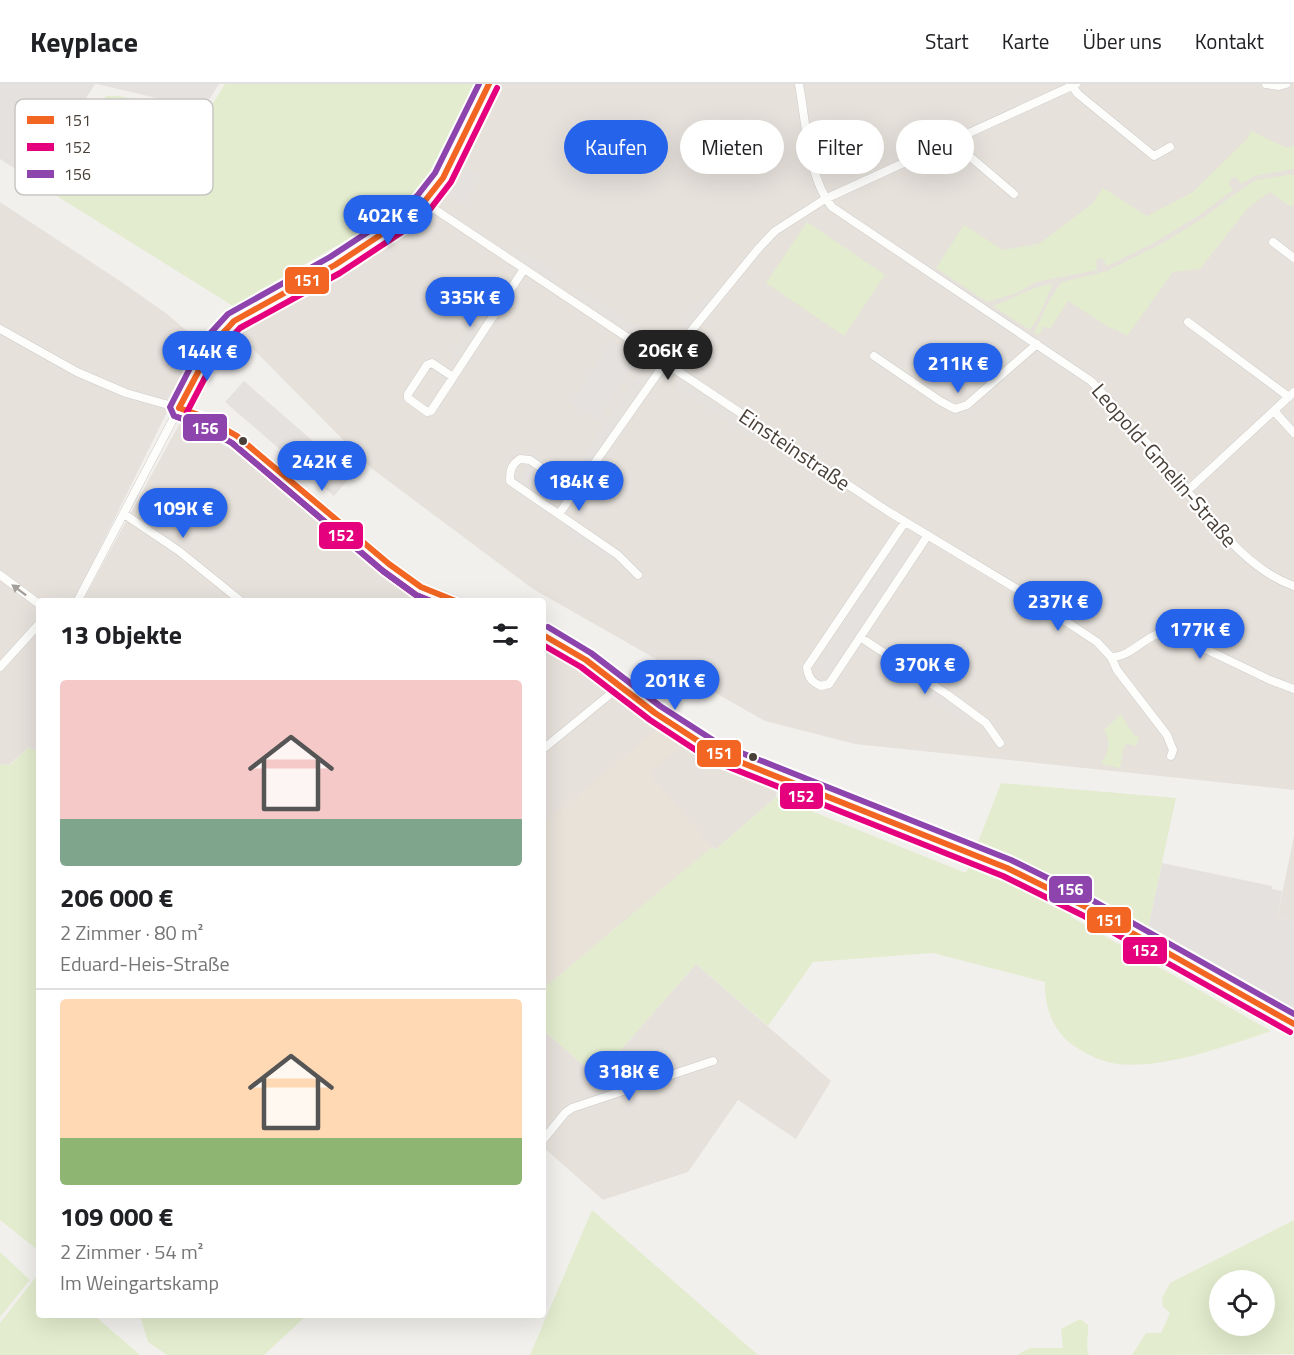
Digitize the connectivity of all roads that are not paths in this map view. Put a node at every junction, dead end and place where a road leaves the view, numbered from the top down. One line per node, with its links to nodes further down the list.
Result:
1 (489, 84): 12 (street)
2 (799, 84): 11 (street)
3 (1266, 84): 4 (street)
4 (1286, 84)
5 (1074, 85): 6 (street); 7 (street)
6 (974, 132)
7 (1170, 147)
8 (974, 161): 10 (street)
9 (896, 167): 11 (street)
10 (1014, 194)
11 (825, 199): 18 (street, Leopold-Gmelin-Straße); 20 (street)
12 (424, 202): 15 (street, Einsteinstraße); 23 (street)
13 (1273, 242): 14 (street)
14 (1294, 258)
15 (524, 269): 20 (street, Einsteinstraße); 21 (street)
16 (1188, 322): 22 (street)
17 (0, 329): 23 (street)
18 (1037, 344): 19 (street); 27 (street, Leopold-Gmelin-Straße)
19 (874, 356)
20 (665, 363): 26 (street); 30 (street, Einsteinstraße)
21 (453, 377): 21 (street)
22 (1292, 394): 24 (street)
23 (178, 408): 28 (street); 39 (street)
24 (1274, 411): 25 (street); 27 (street)
25 (1294, 432)
26 (575, 491): 29 (street); 29 (street)
27 (1187, 491): 34 (street, Leopold-Gmelin-Straße)
28 (124, 514): 35 (street); 36 (street)
29 (559, 514): 33 (street)
30 (905, 522): 31 (street, Einsteinstraße); 43 (street)
31 (928, 535): 43 (street); 44 (street, Einsteinstraße)
32 (0, 575): 40 (street, one-way to 32)
33 (638, 575)
34 (1294, 586)
35 (224, 589): 37 (street); 38 (street)
36 (79, 598)
37 (231, 598)
38 (236, 598)
39 (450, 598)
40 (36, 602)
41 (36, 627): 45 (street)
42 (546, 637): 46 (street)
43 (860, 637): 48 (street)
44 (1111, 657): 47 (street); 50 (street, Einsteinstraße)
45 (0, 667)
46 (619, 687): 49 (street); 51 (street)
47 (1294, 689)
48 (1000, 743)
49 (546, 747)
50 (1171, 756)
51 (1294, 1024)
52 (713, 1061): 53 (street)
53 (546, 1136)

